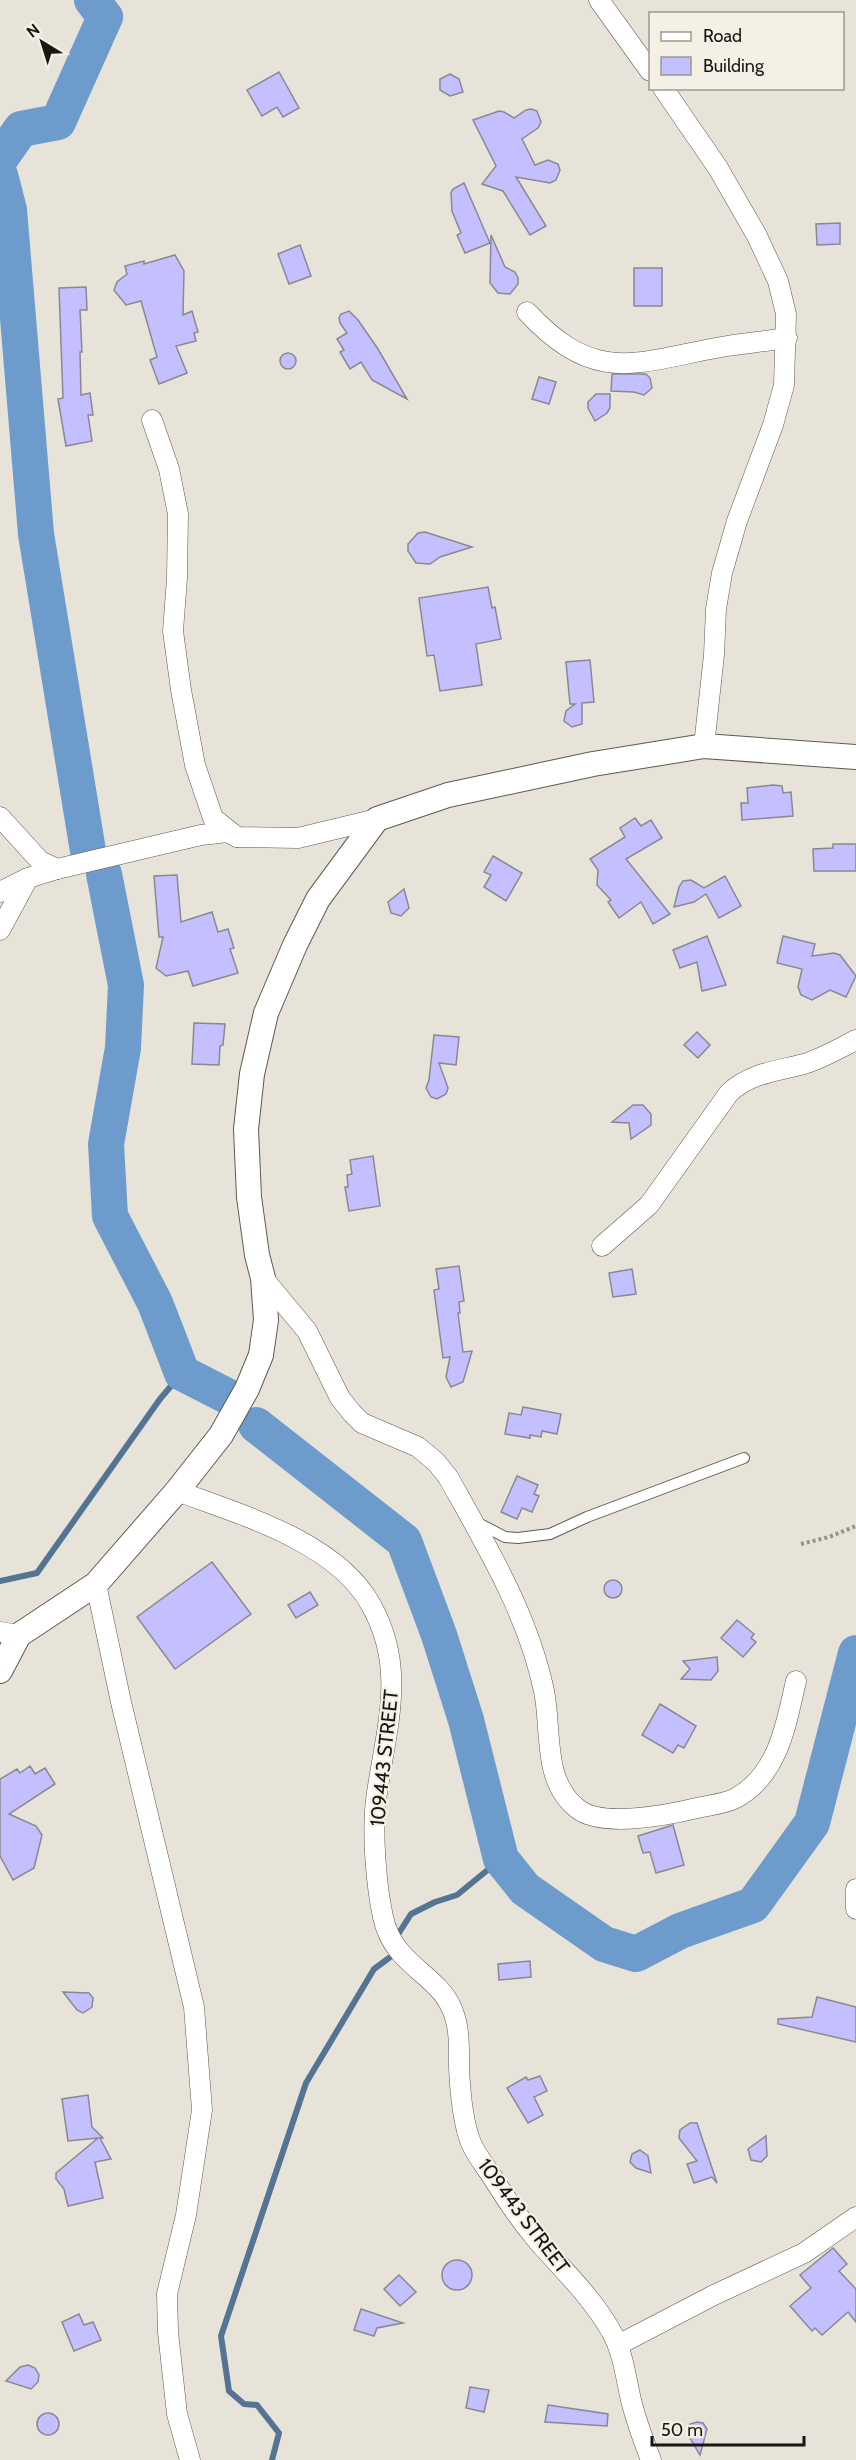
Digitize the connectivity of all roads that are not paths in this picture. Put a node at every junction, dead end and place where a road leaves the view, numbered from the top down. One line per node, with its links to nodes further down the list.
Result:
1 (599, 0): 2 (street)
2 (649, 68)
3 (664, 90): 5 (street)
4 (527, 312): 5 (street)
5 (787, 338): 7 (street)
6 (152, 420): 11 (street)
7 (704, 746): 8 (street); 10 (street)
8 (856, 756)
9 (0, 818): 12 (street)
10 (377, 819): 11 (street); 18 (street)
11 (237, 837): 12 (street)
12 (57, 869): 13 (street)
13 (28, 878): 14 (street); 15 (street)
14 (0, 892)
15 (0, 930)
16 (856, 1040): 17 (street)
17 (602, 1246)
18 (263, 1278): 20 (street); 21 (street)
19 (744, 1458): 21 (lane)
20 (177, 1491): 22 (street); 29 (street, 109443 STREET)
21 (472, 1519): 25 (street)
22 (96, 1584): 23 (street); 30 (street)
23 (10, 1634): 24 (street)
24 (0, 1671)
25 (796, 1681)
26 (856, 1889): 27 (street)
27 (856, 1910)
28 (856, 2217): 29 (street)
29 (618, 2345): 31 (street, 109443 STREET)
30 (190, 2460)
31 (651, 2460)

